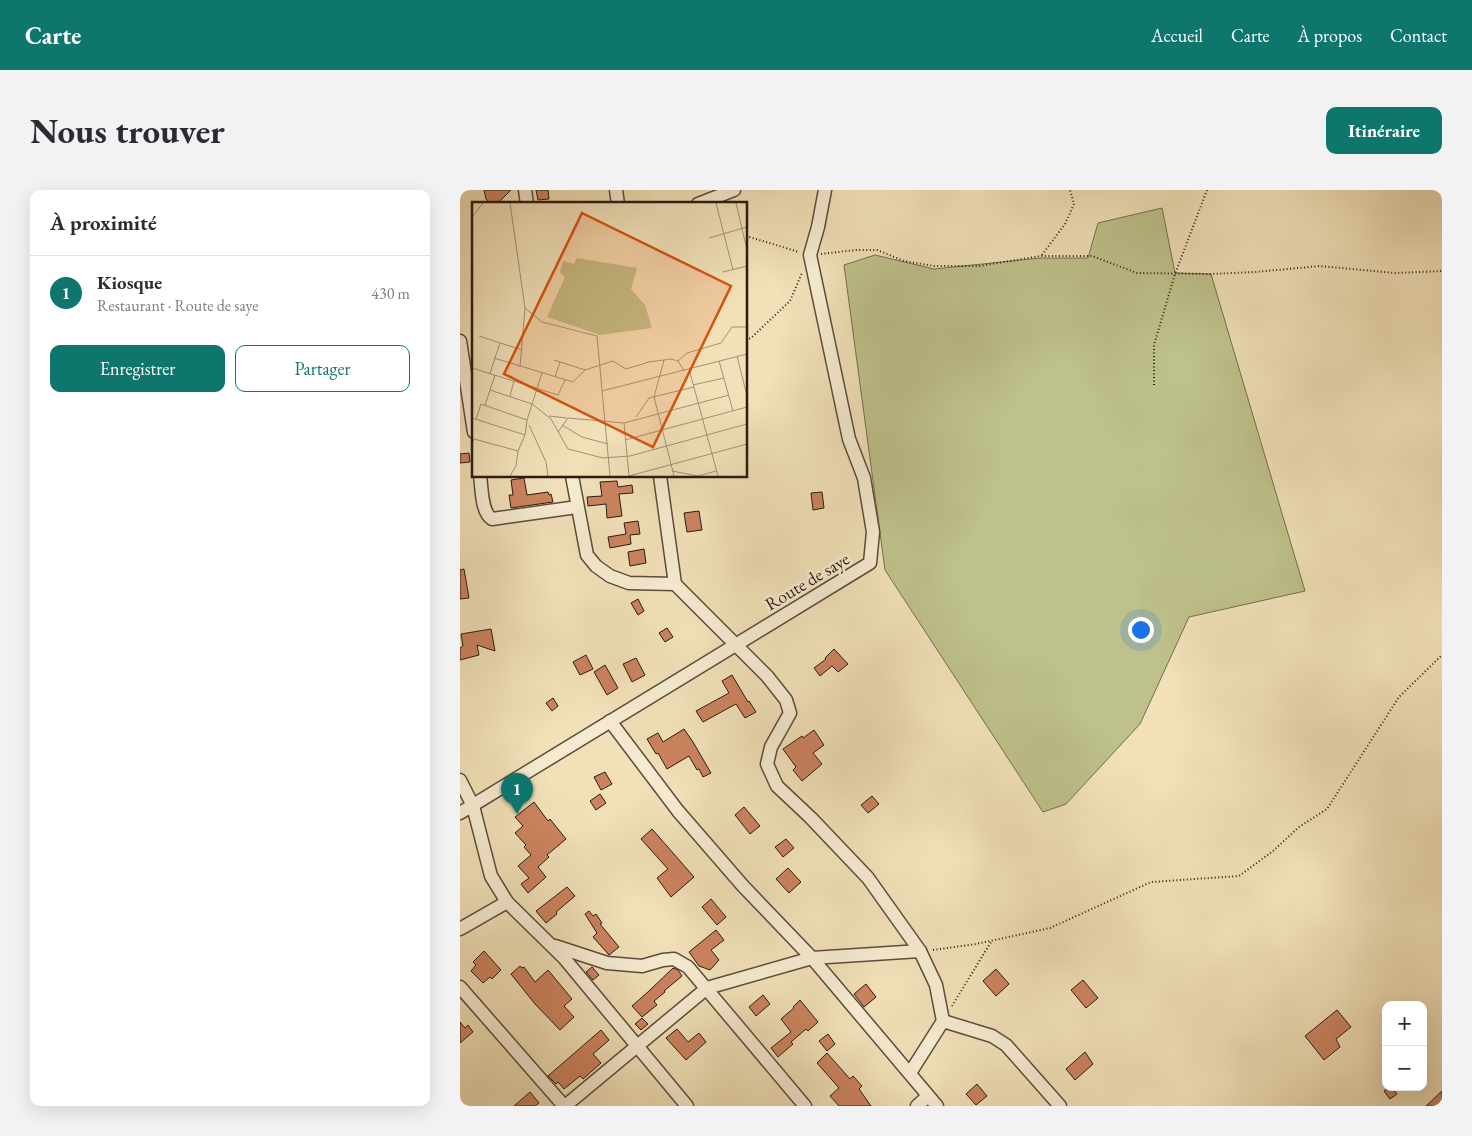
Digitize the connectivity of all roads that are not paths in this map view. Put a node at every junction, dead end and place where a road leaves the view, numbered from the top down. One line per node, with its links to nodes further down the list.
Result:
1 (734, 190): 3 (street)
2 (825, 190): 12 (street, Route de saye)
3 (703, 202)
4 (460, 341): 5 (street)
5 (467, 390): 6 (street)
6 (472, 420)
7 (480, 478): 10 (street)
8 (572, 478): 10 (street)
9 (660, 478): 11 (street)
10 (577, 507): 11 (street)
11 (675, 584): 12 (street)
12 (736, 645): 13 (street, Route de saye); 20 (street)
13 (610, 721): 15 (street, Route de saye); 21 (street)
14 (460, 780): 15 (street)
15 (473, 806): 16 (street, Route de saye); 17 (street)
16 (460, 813)
17 (506, 902): 18 (street); 19 (street)
18 (460, 928)
19 (552, 945): 23 (street); 25 (street)
20 (920, 951): 21 (street); 24 (street)
21 (812, 958): 23 (street); 26 (street)
22 (460, 987): 28 (street)
23 (706, 988): 25 (street); 30 (street)
24 (943, 1021): 26 (street); 32 (street)
25 (637, 1045): 28 (street); 29 (street)
26 (910, 1073): 27 (street)
27 (933, 1101): 31 (street)
28 (565, 1106)
29 (687, 1106)
30 (805, 1106)
31 (917, 1106)
32 (1060, 1106)

